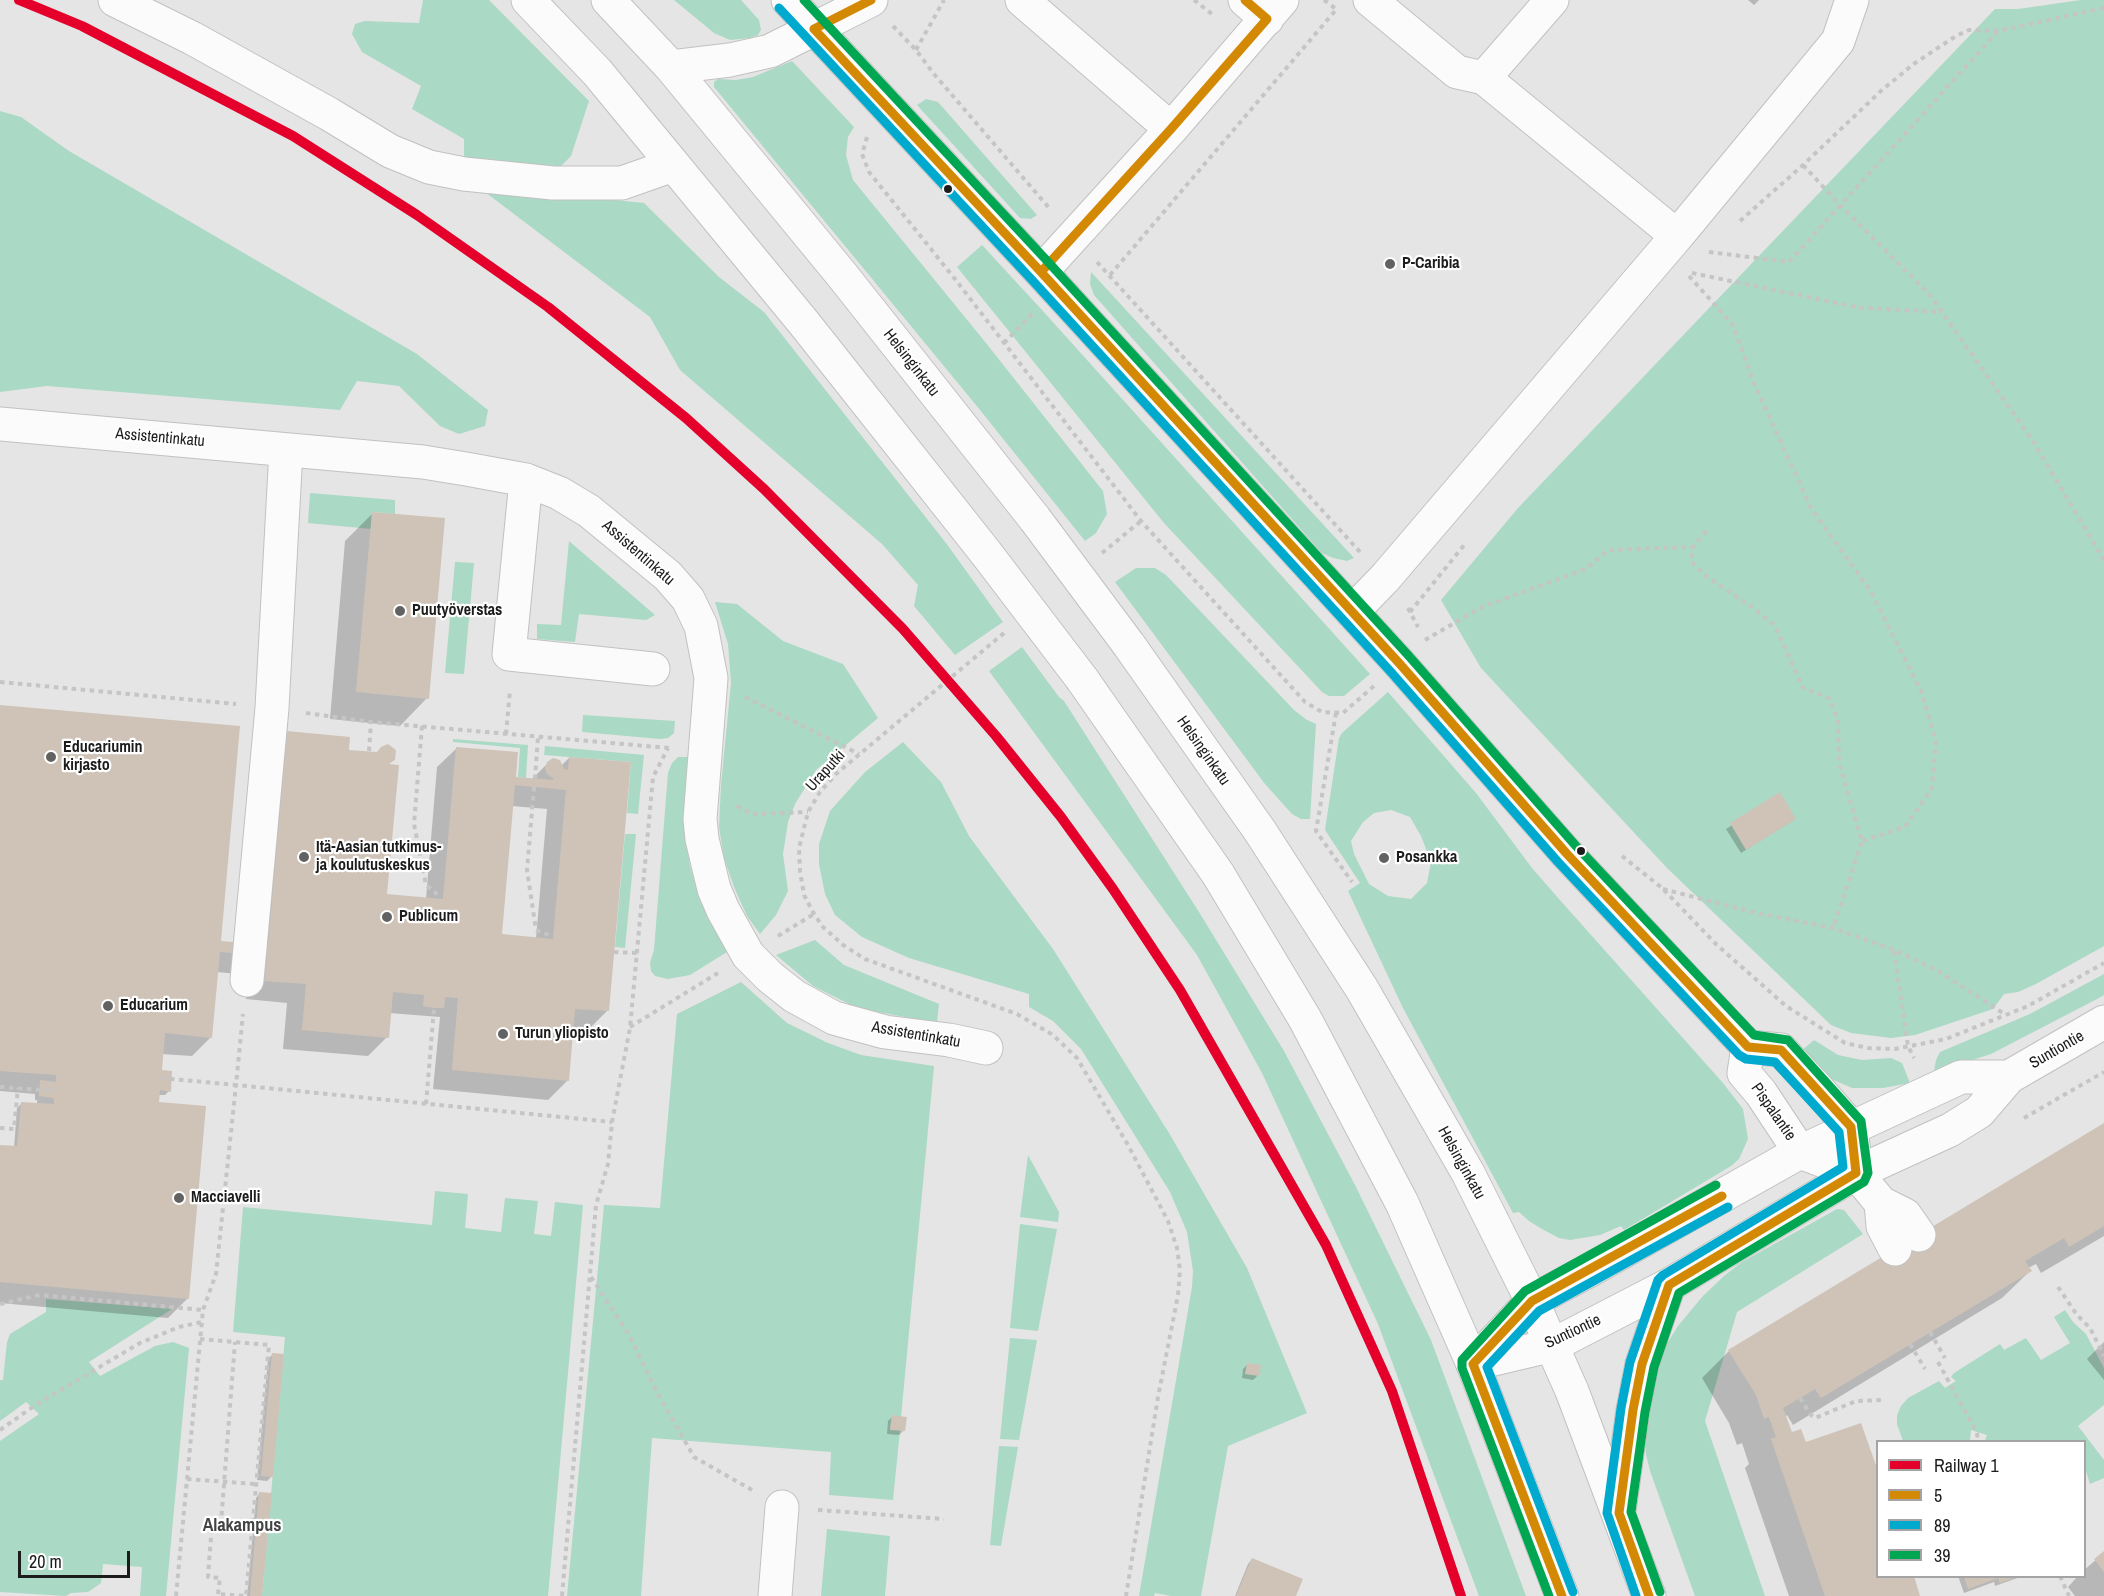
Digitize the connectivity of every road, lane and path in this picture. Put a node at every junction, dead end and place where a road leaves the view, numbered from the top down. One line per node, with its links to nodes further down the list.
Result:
1 (115, 0): 22 (main road)
2 (528, 0): 22 (main road)
3 (608, 0): 18 (main road, Helsinginkatu)
4 (788, 0): 15 (main road)
5 (872, 0): 15 (main road)
6 (944, 0): 17 (path)
7 (1023, 0): 20 (main road)
8 (1324, 0): 14 (path)
9 (1552, 0): 19 (main road)
10 (1852, 0): 26 (main road)
11 (1355, 2): 14 (path); 19 (main road)
12 (1265, 6): 20 (main road)
13 (2104, 8): 16 (path)
14 (1336, 9): 29 (path)
15 (814, 29): 18 (main road); 28 (main road)
16 (1998, 31): 23 (path); 24 (path)
17 (916, 50)
18 (671, 67): 89 (main road, Helsinginkatu, bridge)
19 (1478, 77): 26 (main road)
20 (1171, 129): 28 (main road)
21 (869, 133): 45 (path)
22 (673, 165): 101 (main road, bridge)
23 (1803, 165): 24 (path); 25 (path)
24 (1841, 206): 27 (path); 30 (path)
25 (1731, 228)
26 (1677, 236): 37 (main road)
27 (1713, 244)
28 (1041, 272): 37 (main road)
29 (1110, 275)
30 (1942, 312): 36 (path); 57 (path)
31 (0, 424): 32 (main road, Assistentinkatu)
32 (285, 450): 33 (main road, Assistentinkatu); 44 (main road)
33 (526, 480): 39 (main road); 41 (main road, Assistentinkatu)
34 (1706, 531): 35 (path)
35 (1693, 547): 38 (path); 57 (path)
36 (2104, 560)
37 (1352, 612): 71 (main road)
38 (1425, 640)
39 (513, 655): 40 (main road); 49 (path)
40 (653, 669)
41 (711, 678): 52 (path); 53 (main road, Assistentinkatu)
42 (0, 682): 44 (path)
43 (1377, 683): 45 (path)
44 (273, 708): 46 (path); 67 (main road)
45 (1336, 713): 58 (path)
46 (371, 722): 47 (path); 51 (path)
47 (422, 726): 49 (path); 60 (path)
48 (891, 728): 52 (path, Uraputki)
49 (506, 734): 50 (path)
50 (538, 736): 54 (path); 65 (path)
51 (369, 751)
52 (859, 754): 56 (path, Uraputki)
53 (704, 777): 56 (path); 72 (main road, Assistentinkatu)
54 (535, 778)
55 (534, 787): 62 (path)
56 (808, 812): 119 (path, Uraputki)
57 (1862, 841): 61 (path)
58 (1352, 882)
59 (1662, 888): 61 (path)
60 (436, 898)
61 (1833, 928): 63 (path)
62 (549, 939)
63 (1894, 950): 69 (path); 69 (path)
64 (614, 952): 65 (path)
65 (637, 953): 80 (path)
66 (2104, 963): 69 (path)
67 (247, 980): 75 (path)
68 (434, 1008): 79 (path)
69 (2006, 1015)
70 (2104, 1022): 73 (main road, Suntiontie)
71 (1748, 1047): 81 (main road); 83 (main road, Pispalantie)
72 (986, 1048)
73 (2009, 1077): 81 (main road); 84 (main road, Suntiontie)
74 (161, 1078): 75 (path)
75 (236, 1085): 79 (path); 91 (path)
76 (0, 1087): 77 (path)
77 (18, 1088): 78 (path); 82 (path)
78 (55, 1091)
79 (426, 1104): 80 (path)
80 (612, 1122): 86 (path)
81 (1851, 1127): 83 (main road); 84 (main road)
82 (0, 1128)
83 (1800, 1152): 84 (main road, Pispalantie); 89 (main road)
84 (1856, 1173): 85 (main road); 87 (main road, Suntiontie)
85 (1907, 1242)
86 (590, 1277): 110 (path); 117 (path)
87 (1669, 1285): 97 (main road, Suntiontie); 112 (main road)
88 (2058, 1287): 98 (path)
89 (1532, 1301): 97 (main road, Helsinginkatu); 101 (main road)
90 (0, 1304): 91 (path)
91 (203, 1310): 92 (path)
92 (202, 1322): 94 (path); 105 (path)
93 (1930, 1332): 99 (path)
94 (200, 1339): 95 (path); 107 (path)
95 (235, 1342): 108 (path); 109 (path)
96 (1911, 1344): 102 (path)
97 (1553, 1345): 101 (main road, Suntiontie); 112 (main road, Helsinginkatu)
98 (2104, 1356)
99 (1945, 1358)
100 (1938, 1362): 106 (path)
101 (1473, 1364): 120 (main road)
102 (1925, 1370)
103 (1800, 1398): 104 (path)
104 (1882, 1400)
105 (0, 1430)
106 (1978, 1440)
107 (187, 1479): 108 (path); 116 (path)
108 (225, 1482): 109 (path); 115 (path)
109 (255, 1484): 115 (path)
110 (782, 1507): 118 (main road)
111 (830, 1511): 113 (path)
112 (1619, 1513): 121 (main road, Helsinginkatu)
113 (944, 1519)
114 (2061, 1578): 122 (path)
115 (218, 1595)
116 (176, 1596)
117 (562, 1596)
118 (776, 1596)
119 (1126, 1596)
120 (1562, 1596)
121 (1649, 1596)
122 (2069, 1596)

